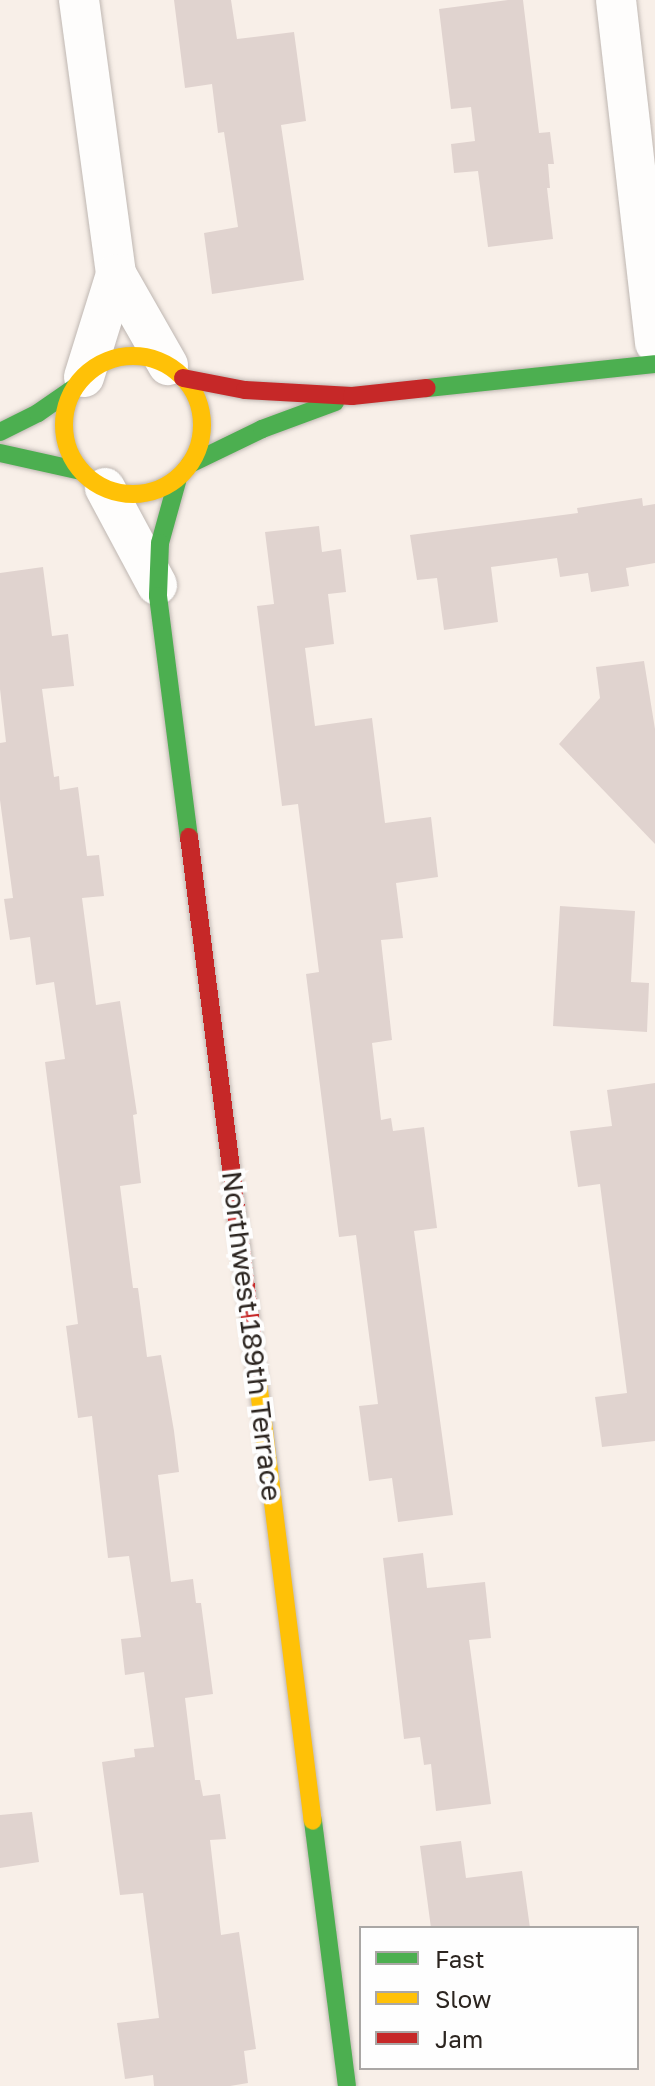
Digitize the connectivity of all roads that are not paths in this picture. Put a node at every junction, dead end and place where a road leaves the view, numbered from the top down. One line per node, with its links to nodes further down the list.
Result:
1 (79, 0): 3 (street)
2 (616, 0): 4 (street)
3 (116, 274): 6 (street); 7 (street)
4 (655, 343)
5 (655, 364): 8 (street)
6 (176, 372): 7 (street); 8 (street); 11 (street)
7 (79, 383): 9 (street); 12 (street)
8 (352, 396): 11 (street)
9 (0, 432)
10 (0, 453): 12 (street)
11 (184, 471): 12 (street); 13 (street, Northwest 189th Terrace)
12 (93, 480): 13 (street, Northwest 189th Terrace)
13 (157, 585): 14 (street, Northwest 189th Terrace)
14 (347, 2086)

